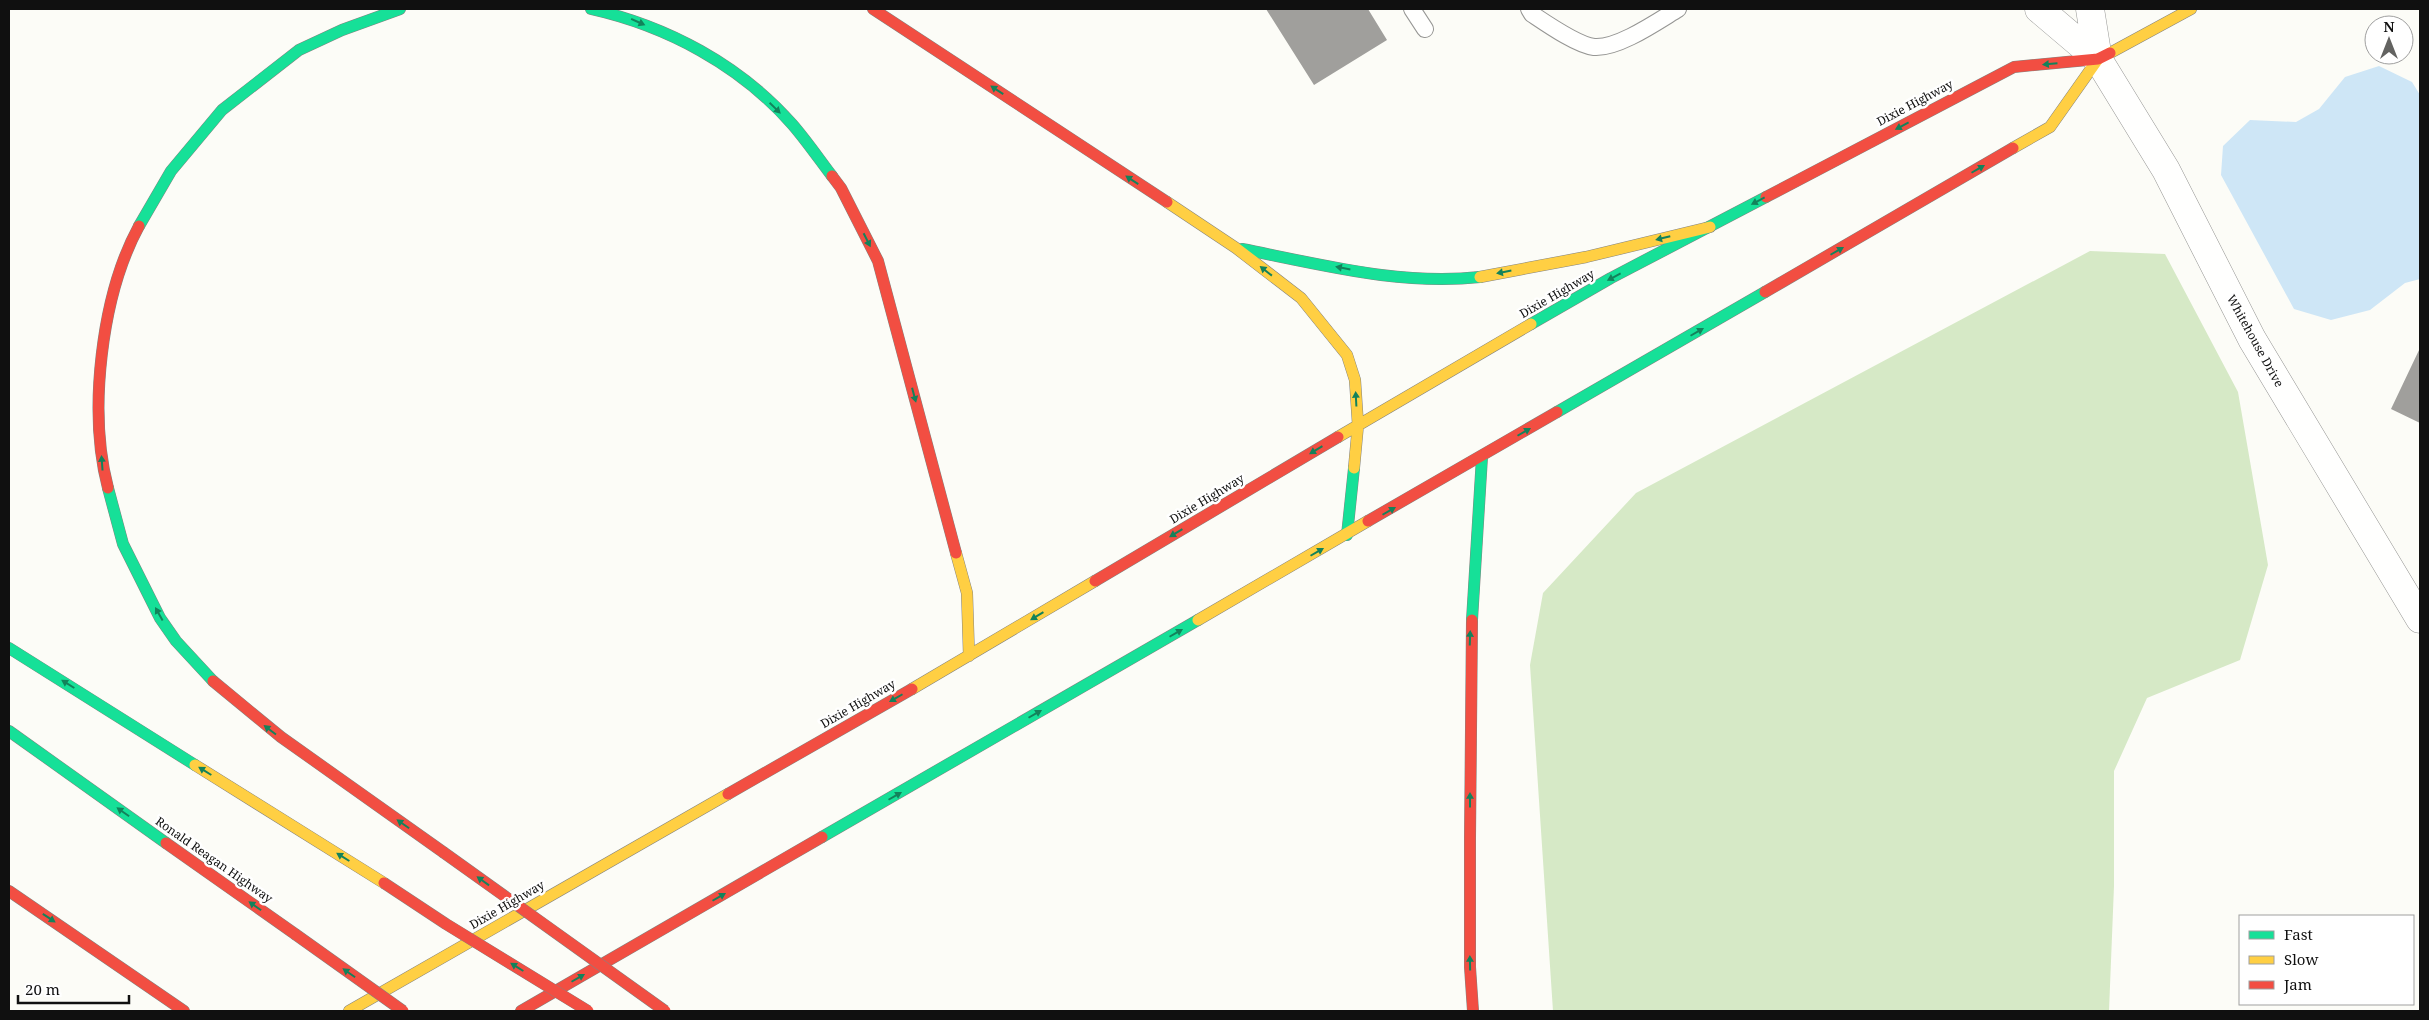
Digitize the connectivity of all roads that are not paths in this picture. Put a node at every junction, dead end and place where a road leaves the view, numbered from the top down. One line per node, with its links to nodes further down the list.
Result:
1 (400, 9): 27 (main road, one-way to 1, bridge)
2 (591, 9): 19 (main road, one-way to 19)
3 (873, 9): 13 (main road, one-way to 3)
4 (1412, 9): 10 (lane)
5 (1529, 9): 6 (lane)
6 (1678, 9)
7 (2039, 9): 11 (street)
8 (2090, 9): 11 (street)
9 (2192, 9): 11 (main road, Dixie Highway)
10 (1424, 28)
11 (2098, 59): 12 (main road, Dixie Highway, one-way to 12); 15 (main road, Dixie Highway, one-way to 11); 17 (street, Whitehouse Drive)
12 (1710, 226): 13 (main road, one-way to 13); 14 (main road, Dixie Highway, one-way to 14)
13 (1236, 248): 14 (main road, one-way to 13)
14 (1358, 424): 16 (main road); 19 (main road, Dixie Highway, one-way to 19)
15 (1482, 457): 16 (main road, Dixie Highway, one-way to 15); 28 (main road, one-way to 15)
16 (1347, 535): 25 (main road, Dixie Highway, one-way to 16)
17 (2420, 619)
18 (9, 648): 26 (main road, one-way to 18, bridge)
19 (969, 656): 23 (main road, Dixie Highway, one-way to 23)
20 (9, 731): 24 (main road, Ronald Reagan Highway, one-way to 20, bridge)
21 (9, 891): 22 (main road, one-way to 22)
22 (180, 1008)
23 (349, 1011)
24 (403, 1011)
25 (521, 1011)
26 (588, 1011)
27 (665, 1011)
28 (1473, 1011)

